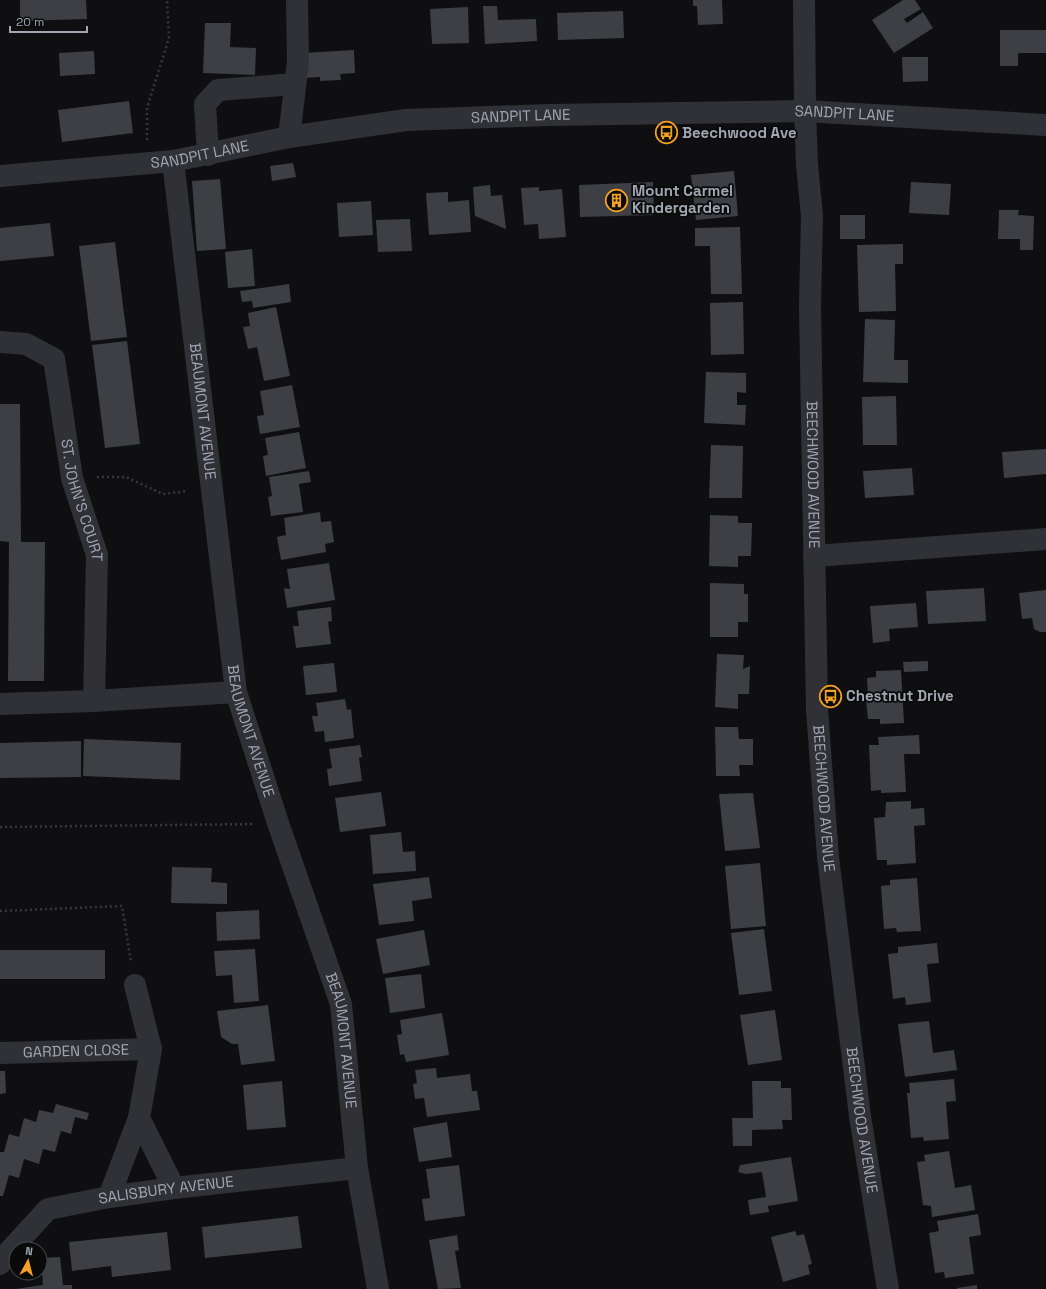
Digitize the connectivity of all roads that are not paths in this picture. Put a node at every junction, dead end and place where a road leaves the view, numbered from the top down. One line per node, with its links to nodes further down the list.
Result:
1 (297, 0): 3 (street)
2 (804, 0): 4 (street, BEECHWOOD AVENUE)
3 (295, 84): 6 (street); 7 (street)
4 (805, 111): 5 (street, SANDPIT LANE); 6 (street, SANDPIT LANE); 12 (street, BEECHWOOD AVENUE)
5 (1046, 125)
6 (289, 137): 7 (street, SANDPIT LANE)
7 (208, 155): 8 (street, SANDPIT LANE)
8 (173, 161): 9 (street, SANDPIT LANE); 13 (street, BEAUMONT AVENUE)
9 (0, 176)
10 (0, 342): 14 (street, ST. JOHN'S COURT)
11 (1046, 539): 12 (street)
12 (814, 556): 25 (street, BEECHWOOD AVENUE)
13 (236, 692): 14 (street); 20 (street, BEAUMONT AVENUE)
14 (94, 701): 15 (street)
15 (0, 704)
16 (135, 984): 17 (street, GARDEN CLOSE)
17 (151, 1049): 18 (street, GARDEN CLOSE); 19 (street, GARDEN CLOSE)
18 (0, 1053)
19 (139, 1118): 21 (street); 22 (street, GARDEN CLOSE)
20 (357, 1168): 21 (street, SALISBURY AVENUE); 24 (street, BEAUMONT AVENUE)
21 (174, 1188): 22 (street, SALISBURY AVENUE)
22 (110, 1197): 23 (street, SALISBURY AVENUE)
23 (0, 1264)
24 (378, 1289)
25 (888, 1289)

